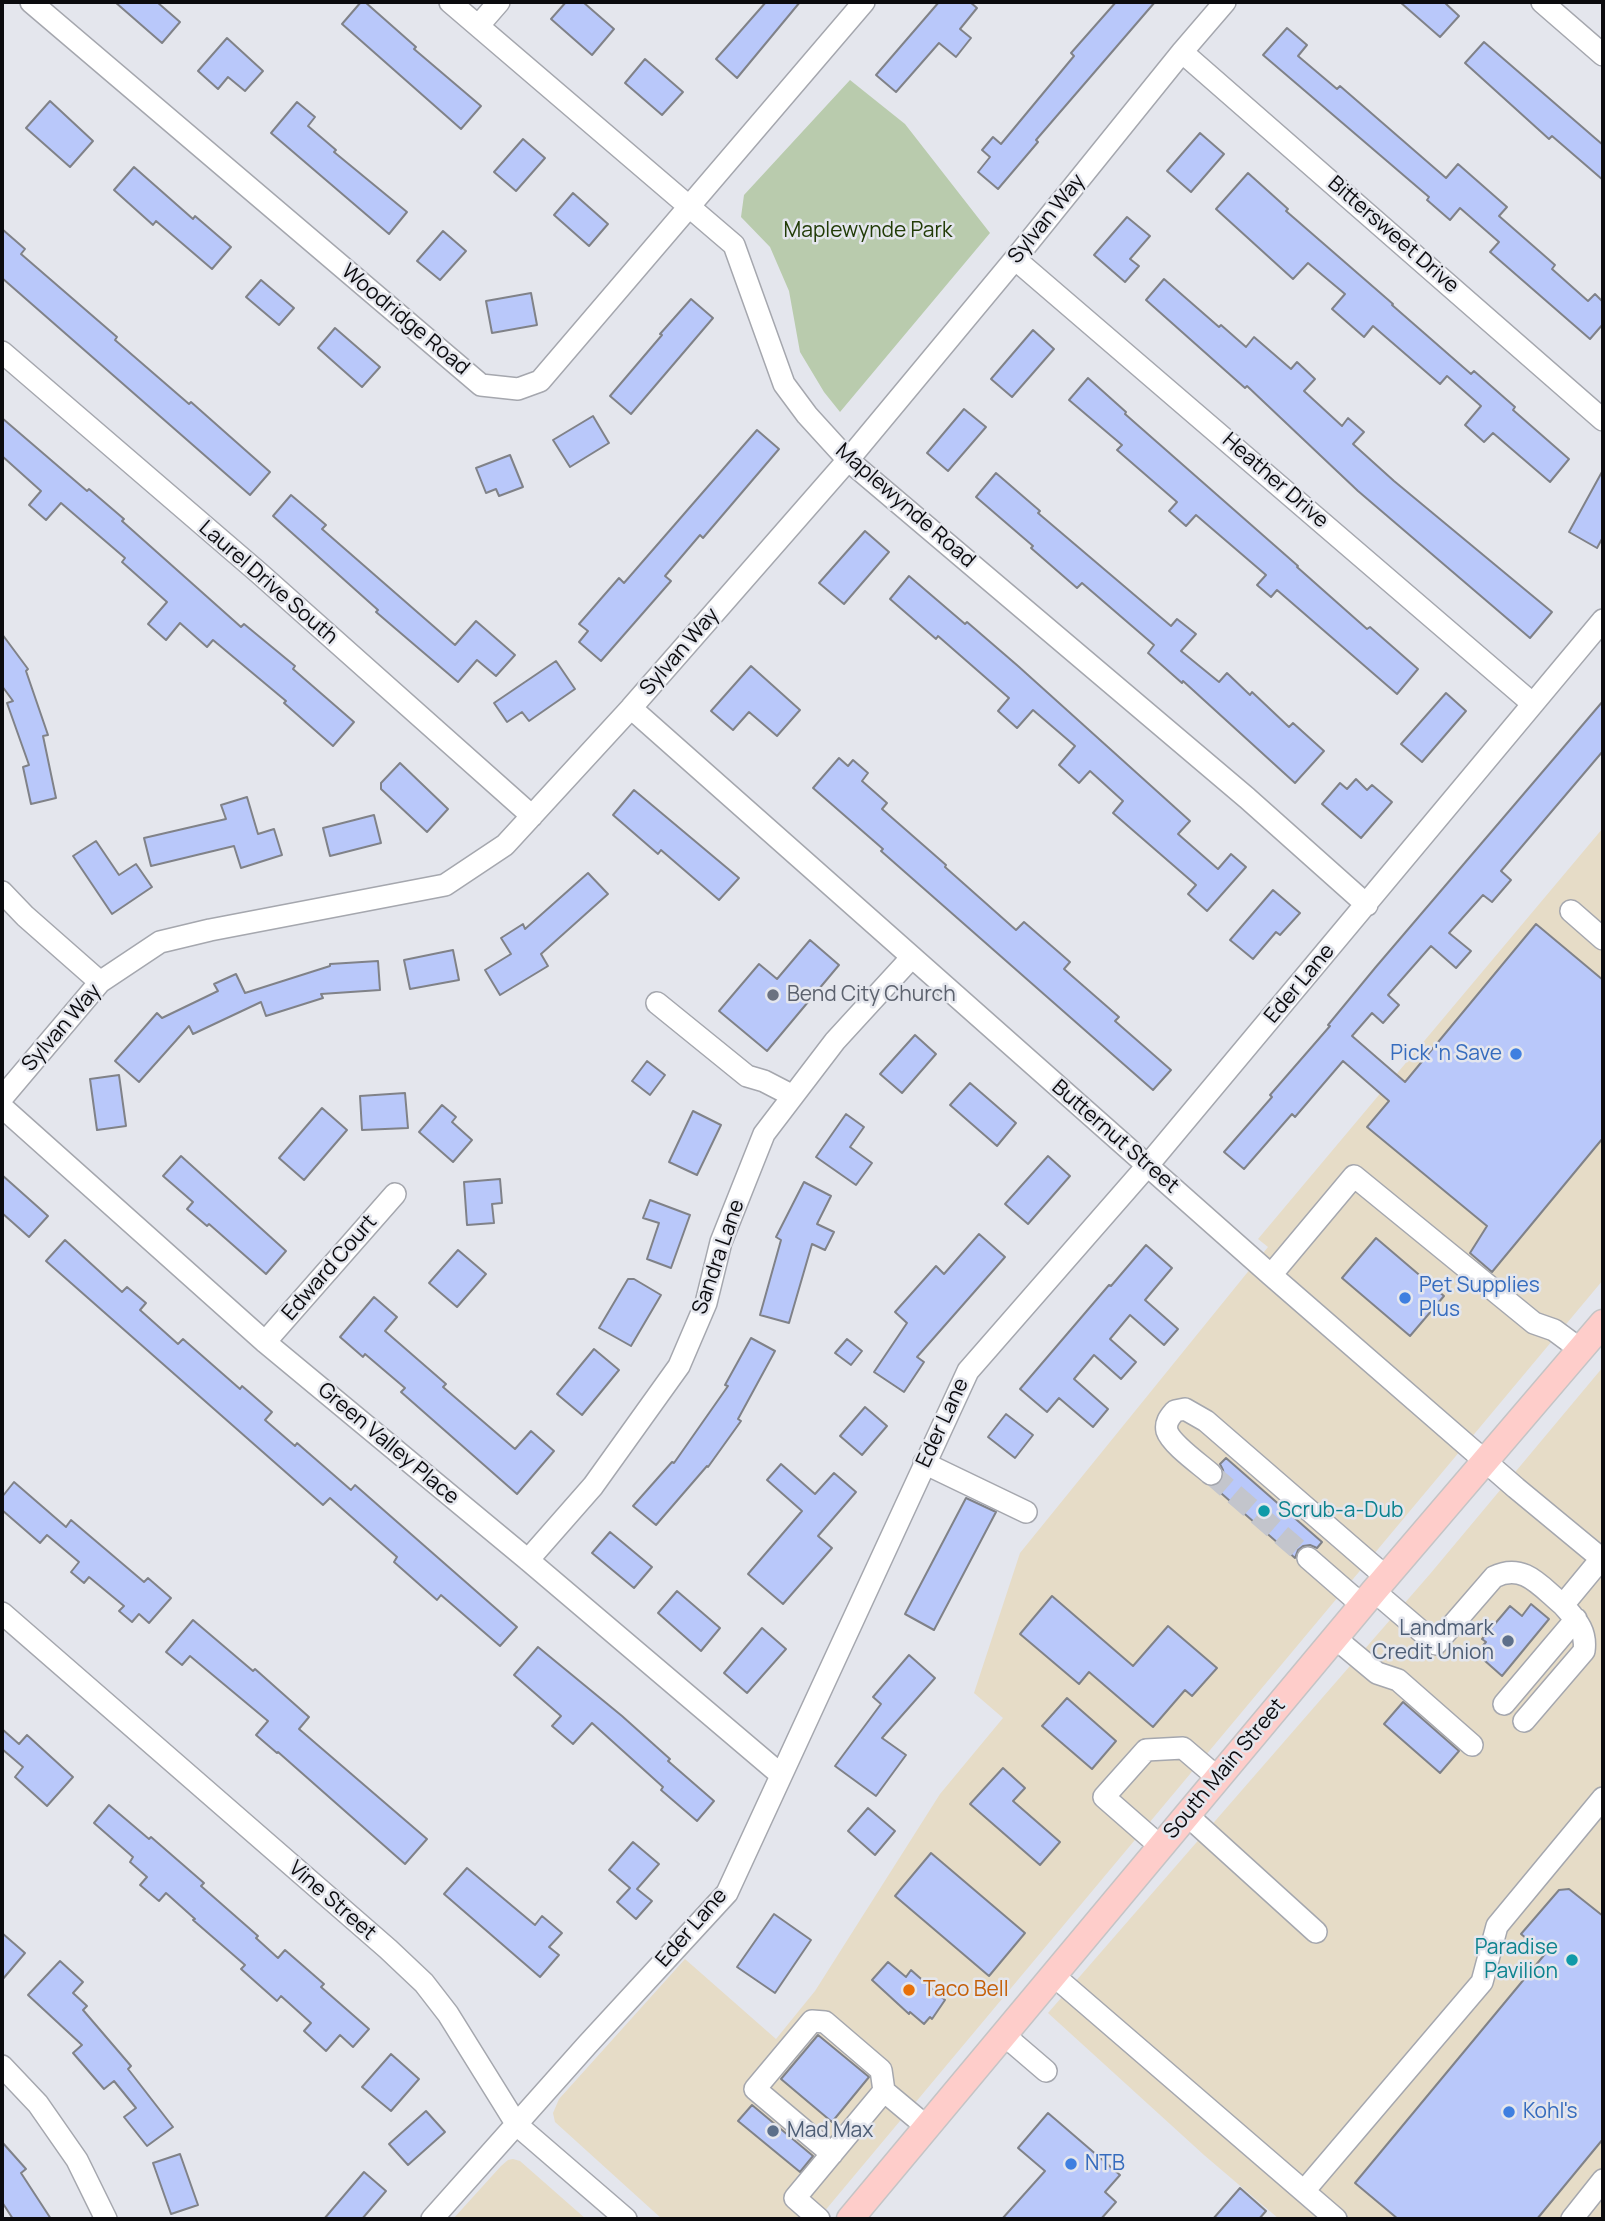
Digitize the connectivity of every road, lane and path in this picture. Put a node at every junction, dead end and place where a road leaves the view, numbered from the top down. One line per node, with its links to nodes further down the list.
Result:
1 (31, 2): 10 (street, Woodridge Road)
2 (450, 2): 7 (street, Maplewynde Road)
3 (499, 2): 7 (street)
4 (864, 2): 10 (street, Woodridge Road)
5 (1225, 2): 9 (street, Sylvan Way)
6 (1542, 2): 8 (street)
7 (479, 25): 10 (street, Maplewynde Road)
8 (1602, 51)
9 (1182, 52): 11 (street, Sylvan Way); 13 (street, Bittersweet Drive)
10 (688, 208): 14 (street, Maplewynde Road)
11 (1015, 259): 14 (street, Sylvan Way); 16 (street, Heather Drive)
12 (2, 352): 18 (street, Laurel Drive South)
13 (1603, 419)
14 (848, 460): 17 (street, Sylvan Way); 20 (street, Maplewynde Road)
15 (1603, 620): 16 (street, Eder Lane)
16 (1533, 705): 20 (street, Eder Lane)
17 (631, 708): 18 (street, Sylvan Way); 23 (street, Butternut Street)
18 (531, 816): 24 (street, Sylvan Way)
19 (2, 892): 24 (street)
20 (1367, 905): 29 (street, Eder Lane)
21 (1571, 911): 22 (street)
22 (1603, 939)
23 (912, 957): 26 (street, Sandra Lane); 29 (street, Butternut Street)
24 (100, 982): 27 (street, Sylvan Way)
25 (657, 1003): 26 (street)
26 (793, 1096): 40 (street, Sandra Lane)
27 (2, 1098)
28 (2, 1107): 33 (street, Green Valley Place)
29 (1148, 1166): 31 (street, Butternut Street); 36 (street, Eder Lane)
30 (395, 1194): 33 (street, Edward Court)
31 (1270, 1275): 34 (street); 35 (street, Butternut Street)
32 (1603, 1323): 34 (main road, South Main Street)
33 (265, 1342): 40 (street, Green Valley Place)
34 (1581, 1350): 35 (main road, South Main Street)
35 (1485, 1462): 41 (street, Butternut Street); 42 (main road, South Main Street)
36 (925, 1463): 38 (street); 49 (street, Eder Lane)
37 (1212, 1474): 42 (street)
38 (1026, 1512)
39 (1308, 1558): 42 (street)
40 (528, 1560): 49 (street, Green Valley Place)
41 (1602, 1560): 43 (street)
42 (1374, 1591): 43 (street); 45 (main road, South Main Street)
43 (1569, 1612): 46 (street); 47 (street)
44 (2, 1614): 60 (street, Vine Street)
45 (1335, 1637): 48 (street); 50 (main road, South Main Street)
46 (1504, 1704)
47 (1524, 1721)
48 (1472, 1745)
49 (780, 1774): 60 (street, Eder Lane)
50 (1218, 1778): 52 (main road, South Main Street); 53 (street)
51 (1603, 1798): 64 (street)
52 (1187, 1815): 53 (main road, South Main Street); 54 (street)
53 (1160, 1846): 55 (main road, South Main Street)
54 (1316, 1932)
55 (1053, 1976): 56 (main road, South Main Street); 64 (street)
56 (1004, 2035): 58 (street); 61 (main road, South Main Street)
57 (2, 2066): 65 (street)
58 (1046, 2071)
59 (884, 2091): 61 (street); 62 (street); 62 (street)
60 (517, 2125): 66 (street, Eder Lane); 67 (street, Vine Street)
61 (927, 2127): 69 (main road, South Main Street)
62 (832, 2154): 68 (street)
63 (1603, 2180): 71 (street)
64 (1304, 2191): 70 (street)
65 (106, 2219)
66 (432, 2219)
67 (626, 2219)
68 (819, 2219)
69 (850, 2219)
70 (1336, 2219)
71 (1572, 2219)

